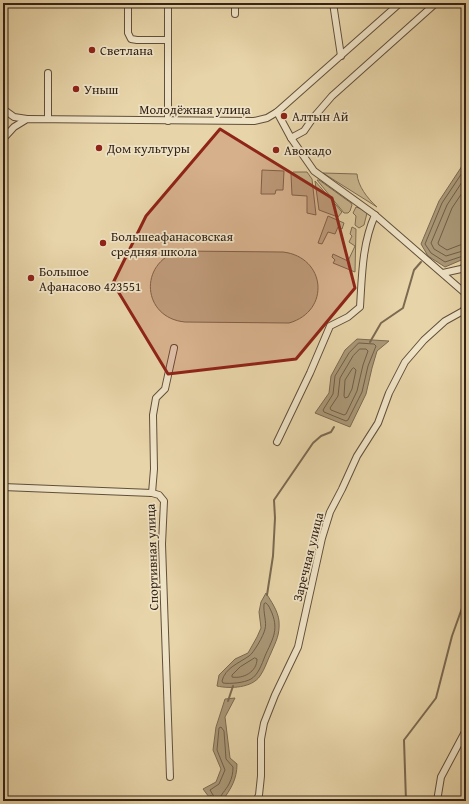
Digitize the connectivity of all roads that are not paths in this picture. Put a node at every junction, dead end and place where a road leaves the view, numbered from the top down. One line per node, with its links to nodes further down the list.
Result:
1 (4, 3): 11 (street)
2 (128, 3): 9 (street)
3 (168, 3): 9 (street)
4 (235, 3): 8 (street)
5 (333, 3): 10 (street)
6 (400, 3): 10 (street, Молодёжная улица)
7 (436, 3): 18 (street)
8 (235, 14)
9 (168, 40): 17 (street)
10 (341, 56): 14 (street, Молодёжная улица)
11 (3, 68)
12 (48, 73): 15 (street)
13 (3, 109): 16 (street, Молодёжная улица)
14 (277, 112): 17 (street, Молодёжная улица); 18 (street)
15 (48, 118): 16 (street, Молодёжная улица); 17 (street, Молодёжная улица)
16 (27, 119): 19 (street)
17 (168, 121)
18 (291, 138): 22 (street)
19 (3, 139)
20 (3, 153): 21 (street)
21 (3, 174)
22 (375, 215): 24 (street); 28 (street)
23 (466, 266): 24 (street)
24 (443, 273): 25 (street)
25 (466, 294)
26 (466, 307): 35 (street, Заречная улица)
27 (174, 348): 30 (street, Спортивная улица)
28 (277, 442)
29 (3, 487): 30 (street)
30 (152, 493): 32 (street, Спортивная улица)
31 (466, 730): 36 (street)
32 (170, 777)
33 (3, 797): 34 (street)
34 (4, 801)
35 (256, 801)
36 (437, 801)

